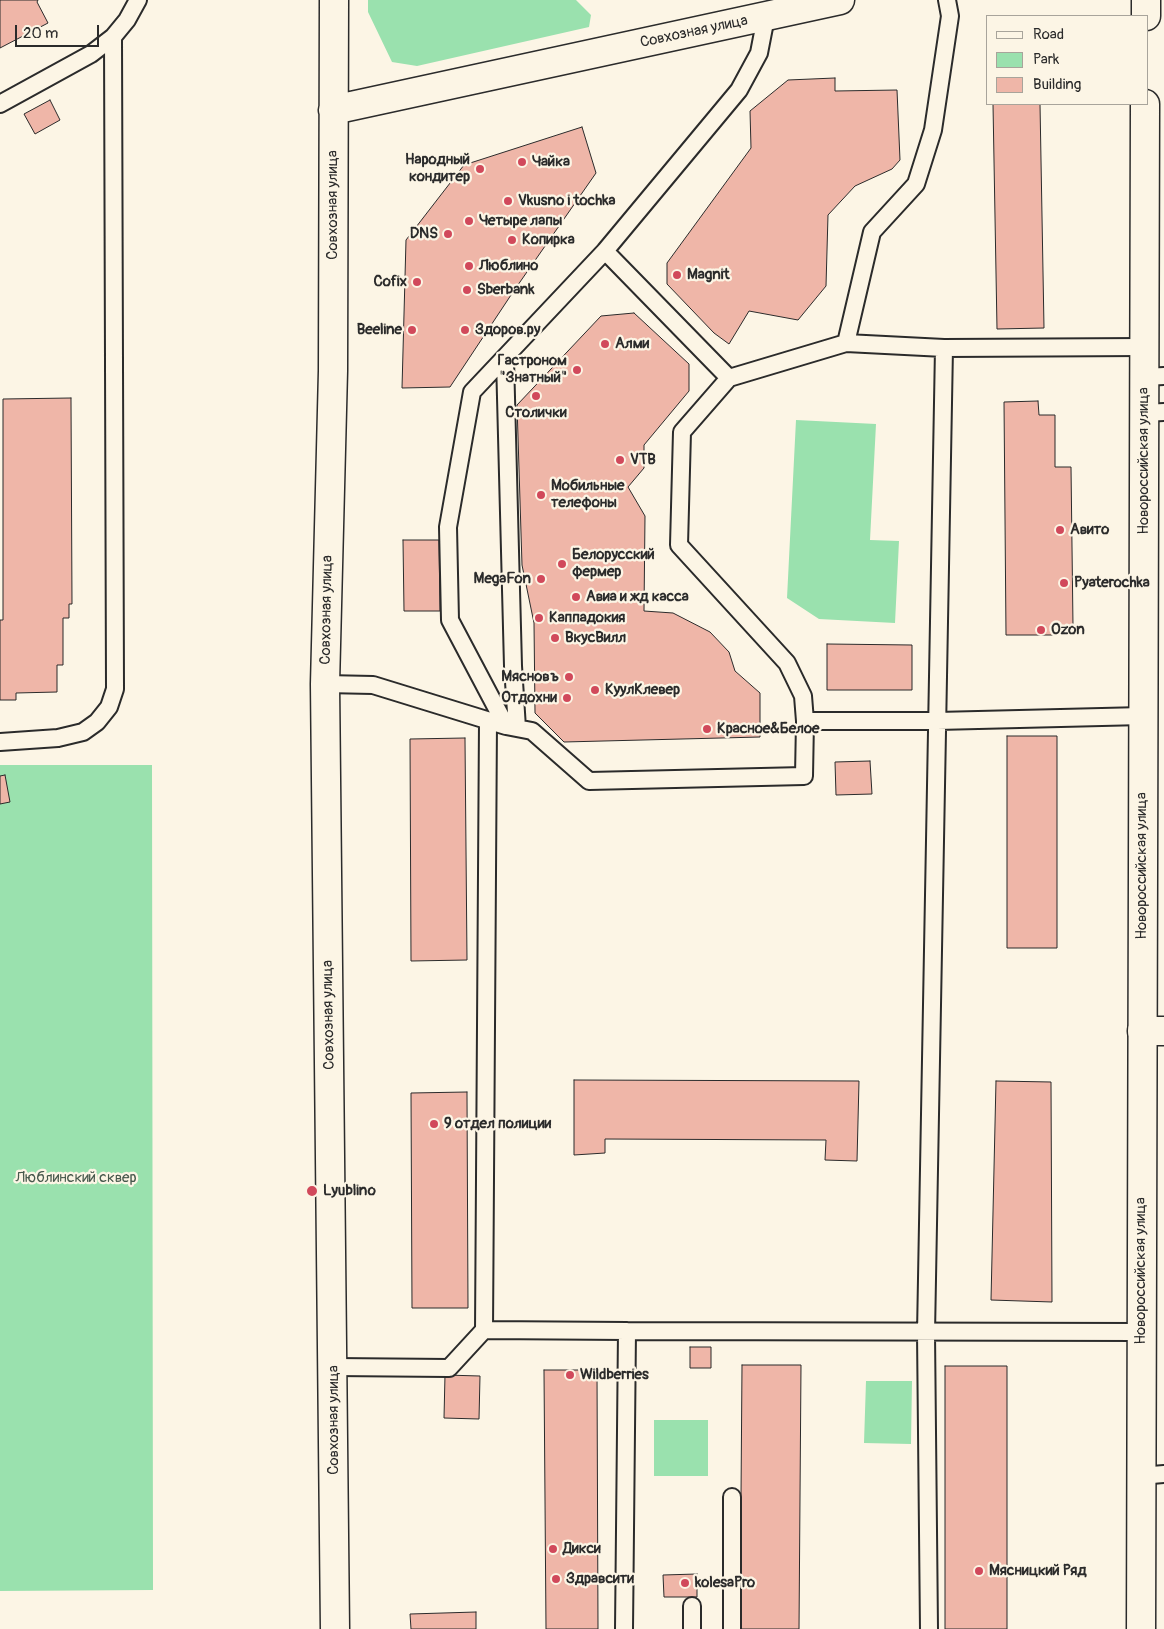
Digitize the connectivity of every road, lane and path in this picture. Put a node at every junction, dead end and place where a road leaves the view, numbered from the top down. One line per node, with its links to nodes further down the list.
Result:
1 (138, 0): 8 (lane)
2 (334, 0): 11 (street)
3 (838, 0): 7 (street, Совхозная улица)
4 (947, 0): 13 (lane)
5 (1146, 0): 6 (street)
6 (1146, 15)
7 (766, 17): 11 (street, Совхозная улица); 12 (lane)
8 (113, 37): 9 (lane); 26 (lane)
9 (0, 104)
10 (1145, 105): 14 (street, Новороссийская улица)
11 (333, 110): 20 (street, Совхозная улица)
12 (606, 251): 16 (lane); 18 (lane)
13 (846, 343): 15 (lane); 18 (lane)
14 (1144, 347): 15 (lane); 17 (street, Новороссийская улица)
15 (944, 348): 24 (lane)
16 (505, 359): 25 (lane); 25 (lane)
17 (1155, 376): 19 (street, Новороссийская улица)
18 (729, 378): 23 (lane)
19 (1154, 412): 21 (street, Новороссийская улица)
20 (325, 684): 22 (lane); 32 (street, Совхозная улица)
21 (1143, 716): 24 (lane); 27 (street, Новороссийская улица)
22 (488, 721): 25 (lane); 28 (lane)
23 (804, 721): 24 (lane); 25 (lane)
24 (937, 721): 30 (lane)
25 (512, 727)
26 (0, 742)
27 (1153, 1031): 31 (street, Новороссийская улица)
28 (484, 1330): 29 (lane); 32 (lane)
29 (627, 1331): 30 (lane); 37 (lane)
30 (926, 1332): 31 (lane); 40 (lane)
31 (1141, 1332): 33 (street, Новороссийская улица)
32 (334, 1367): 36 (street, Совхозная улица)
33 (1152, 1475): 41 (street, Новороссийская улица)
34 (732, 1497): 39 (lane)
35 (692, 1606): 38 (lane)
36 (335, 1629)
37 (624, 1629)
38 (692, 1629)
39 (732, 1629)
40 (929, 1629)
41 (1141, 1629)

